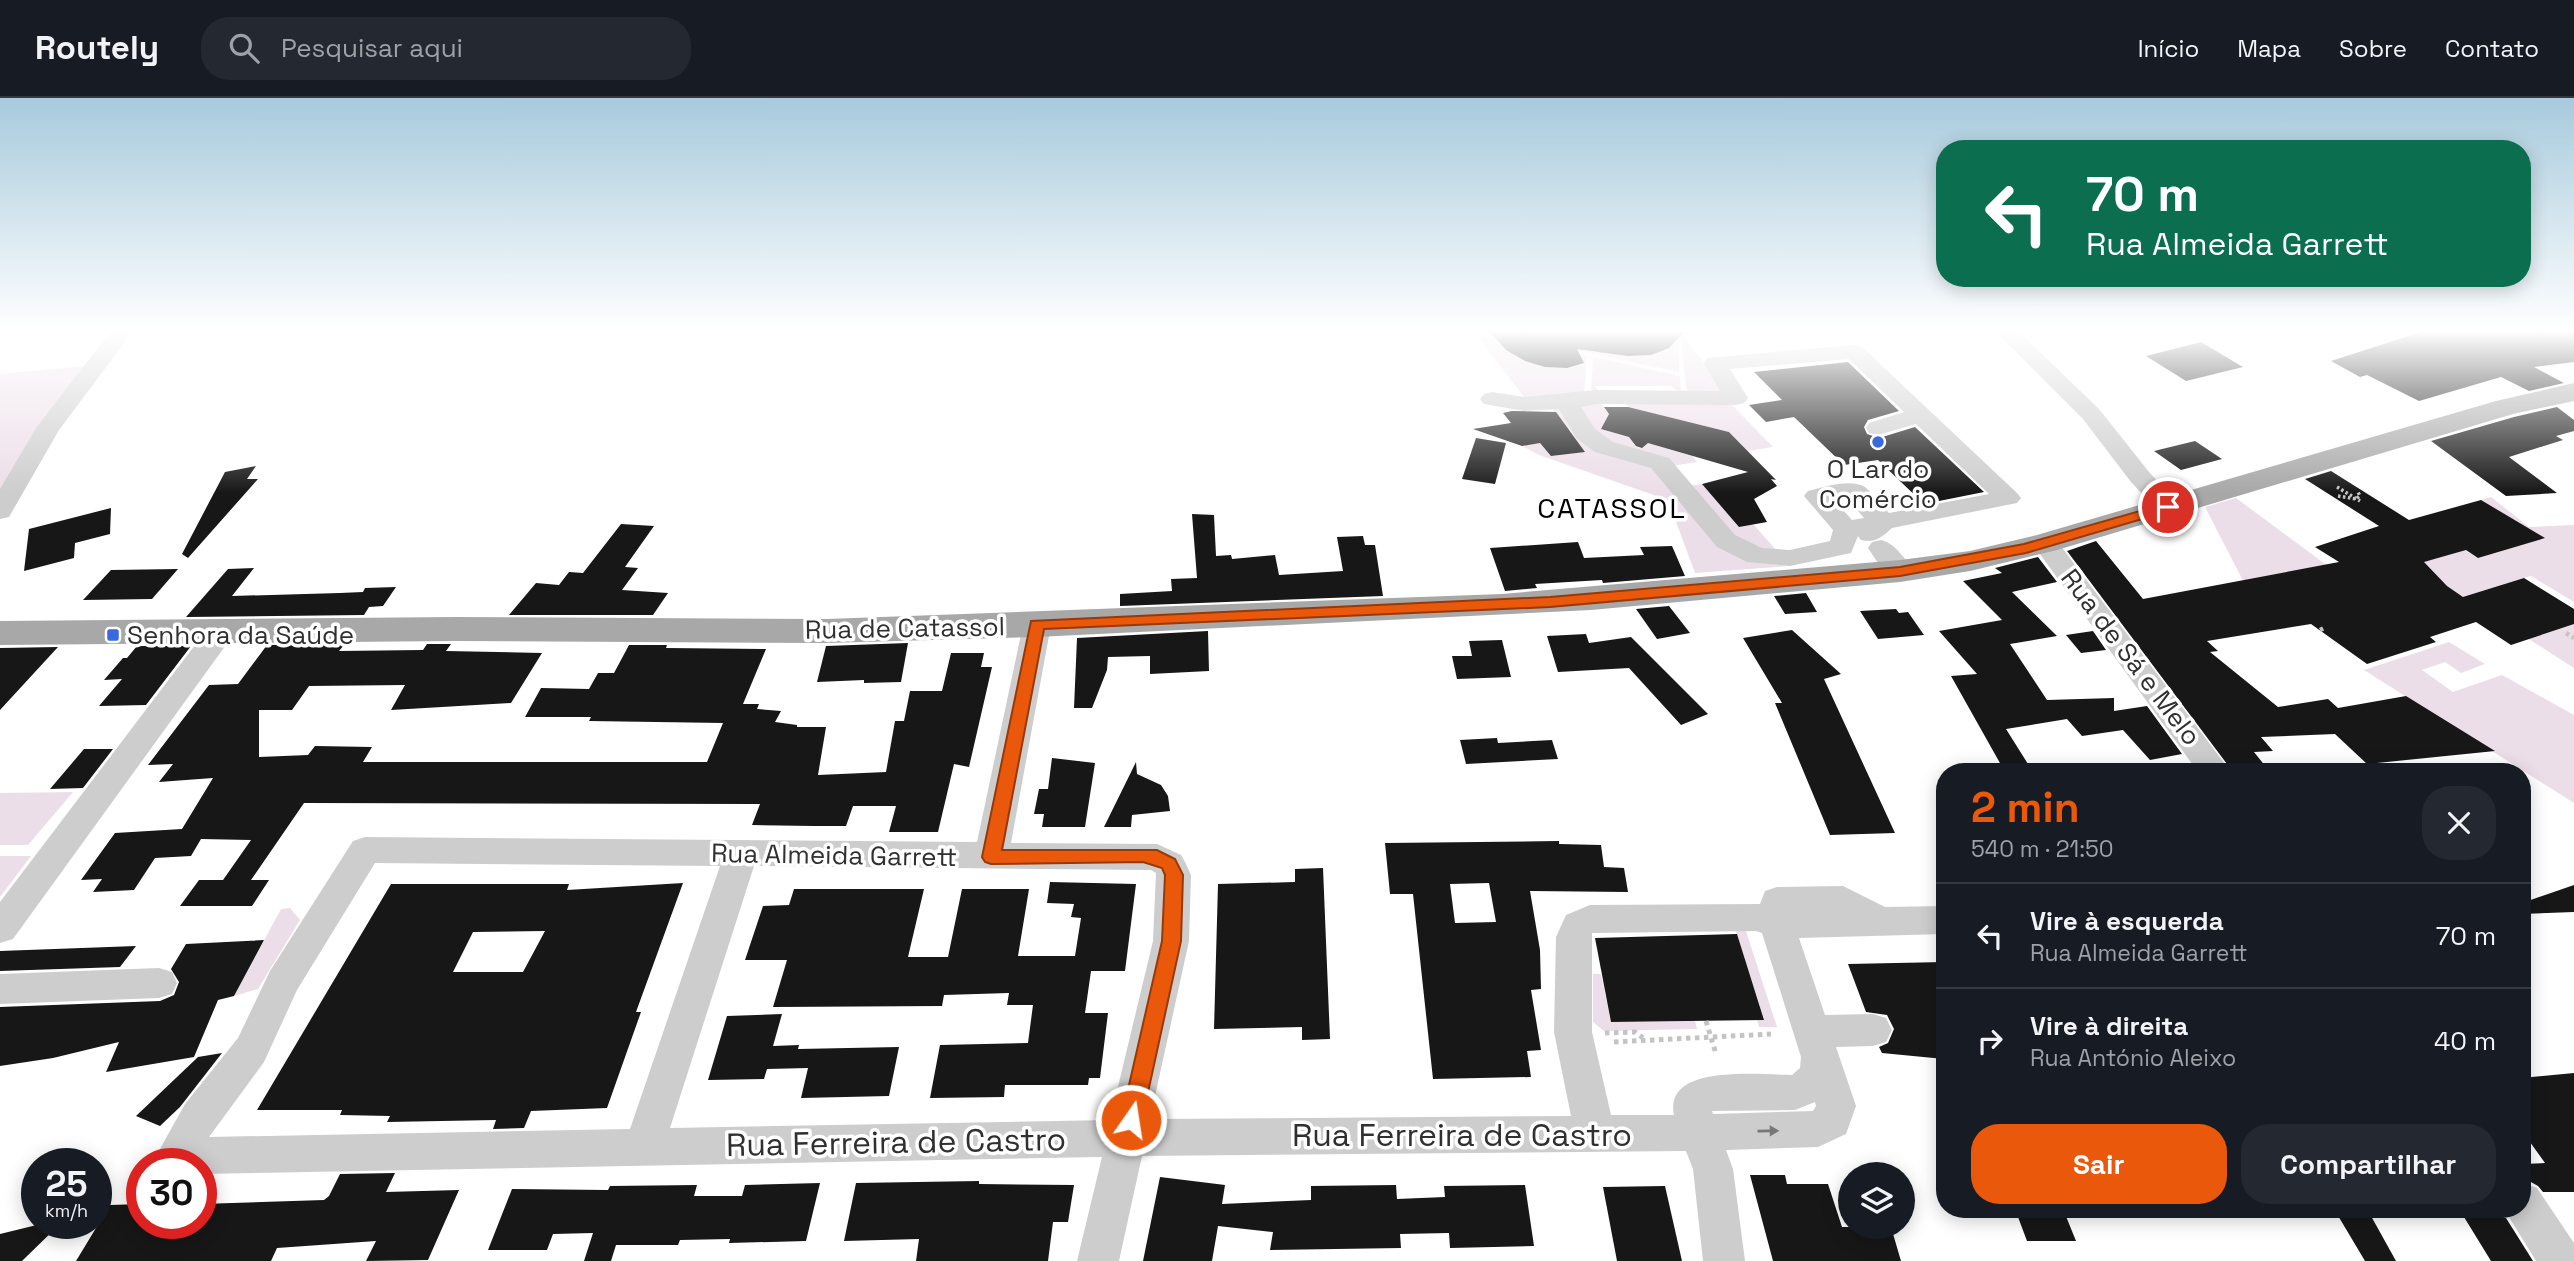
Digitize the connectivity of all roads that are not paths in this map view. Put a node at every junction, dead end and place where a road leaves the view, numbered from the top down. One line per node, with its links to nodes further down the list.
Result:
1 (81, 385): 11 (street)
2 (1728, 385): 7 (street)
3 (1889, 385): 8 (street)
4 (2062, 385): 10 (street)
5 (2574, 392): 10 (main road, Rua de Catassol)
6 (1492, 399): 7 (street)
7 (1566, 402): 12 (street)
8 (1920, 415): 9 (street); 12 (street)
9 (1878, 428)
10 (2168, 507): 13 (main road, Rua de Catassol)
11 (0, 511)
12 (1876, 541): 13 (main road, Rua de Catassol); 14 (main road, Rua de Catassol)
13 (2045, 543): 17 (street, Rua de Sá e Melo)
14 (1037, 625): 15 (main road, Rua de Catassol); 19 (street)
15 (221, 631): 16 (main road, Rua de Catassol); 22 (street)
16 (0, 633)
17 (2208, 763)
18 (741, 854): 19 (street, Rua Almeida Garrett); 30 (street); 31 (street, Rua Almeida Garrett)
19 (991, 857): 29 (street, Rua Almeida Garrett)
20 (1936, 920): 21 (street)
21 (1777, 924): 26 (street); 28 (street)
22 (0, 929)
23 (159, 983): 24 (street)
24 (0, 989)
25 (1873, 1030): 26 (street)
26 (1816, 1043): 27 (street, Rua Ferreira de Castro)
27 (1700, 1133): 28 (street, Rua Ferreira de Castro); 35 (street)
28 (1595, 1134): 29 (street, Rua Ferreira de Castro)
29 (1127, 1138): 30 (street, Rua Ferreira de Castro); 34 (street)
30 (644, 1147): 32 (street, Rua Ferreira de Castro)
31 (181, 1148)
32 (217, 1155)
33 (2531, 1216): 36 (street)
34 (1098, 1261)
35 (1724, 1261)
36 (2561, 1261)

